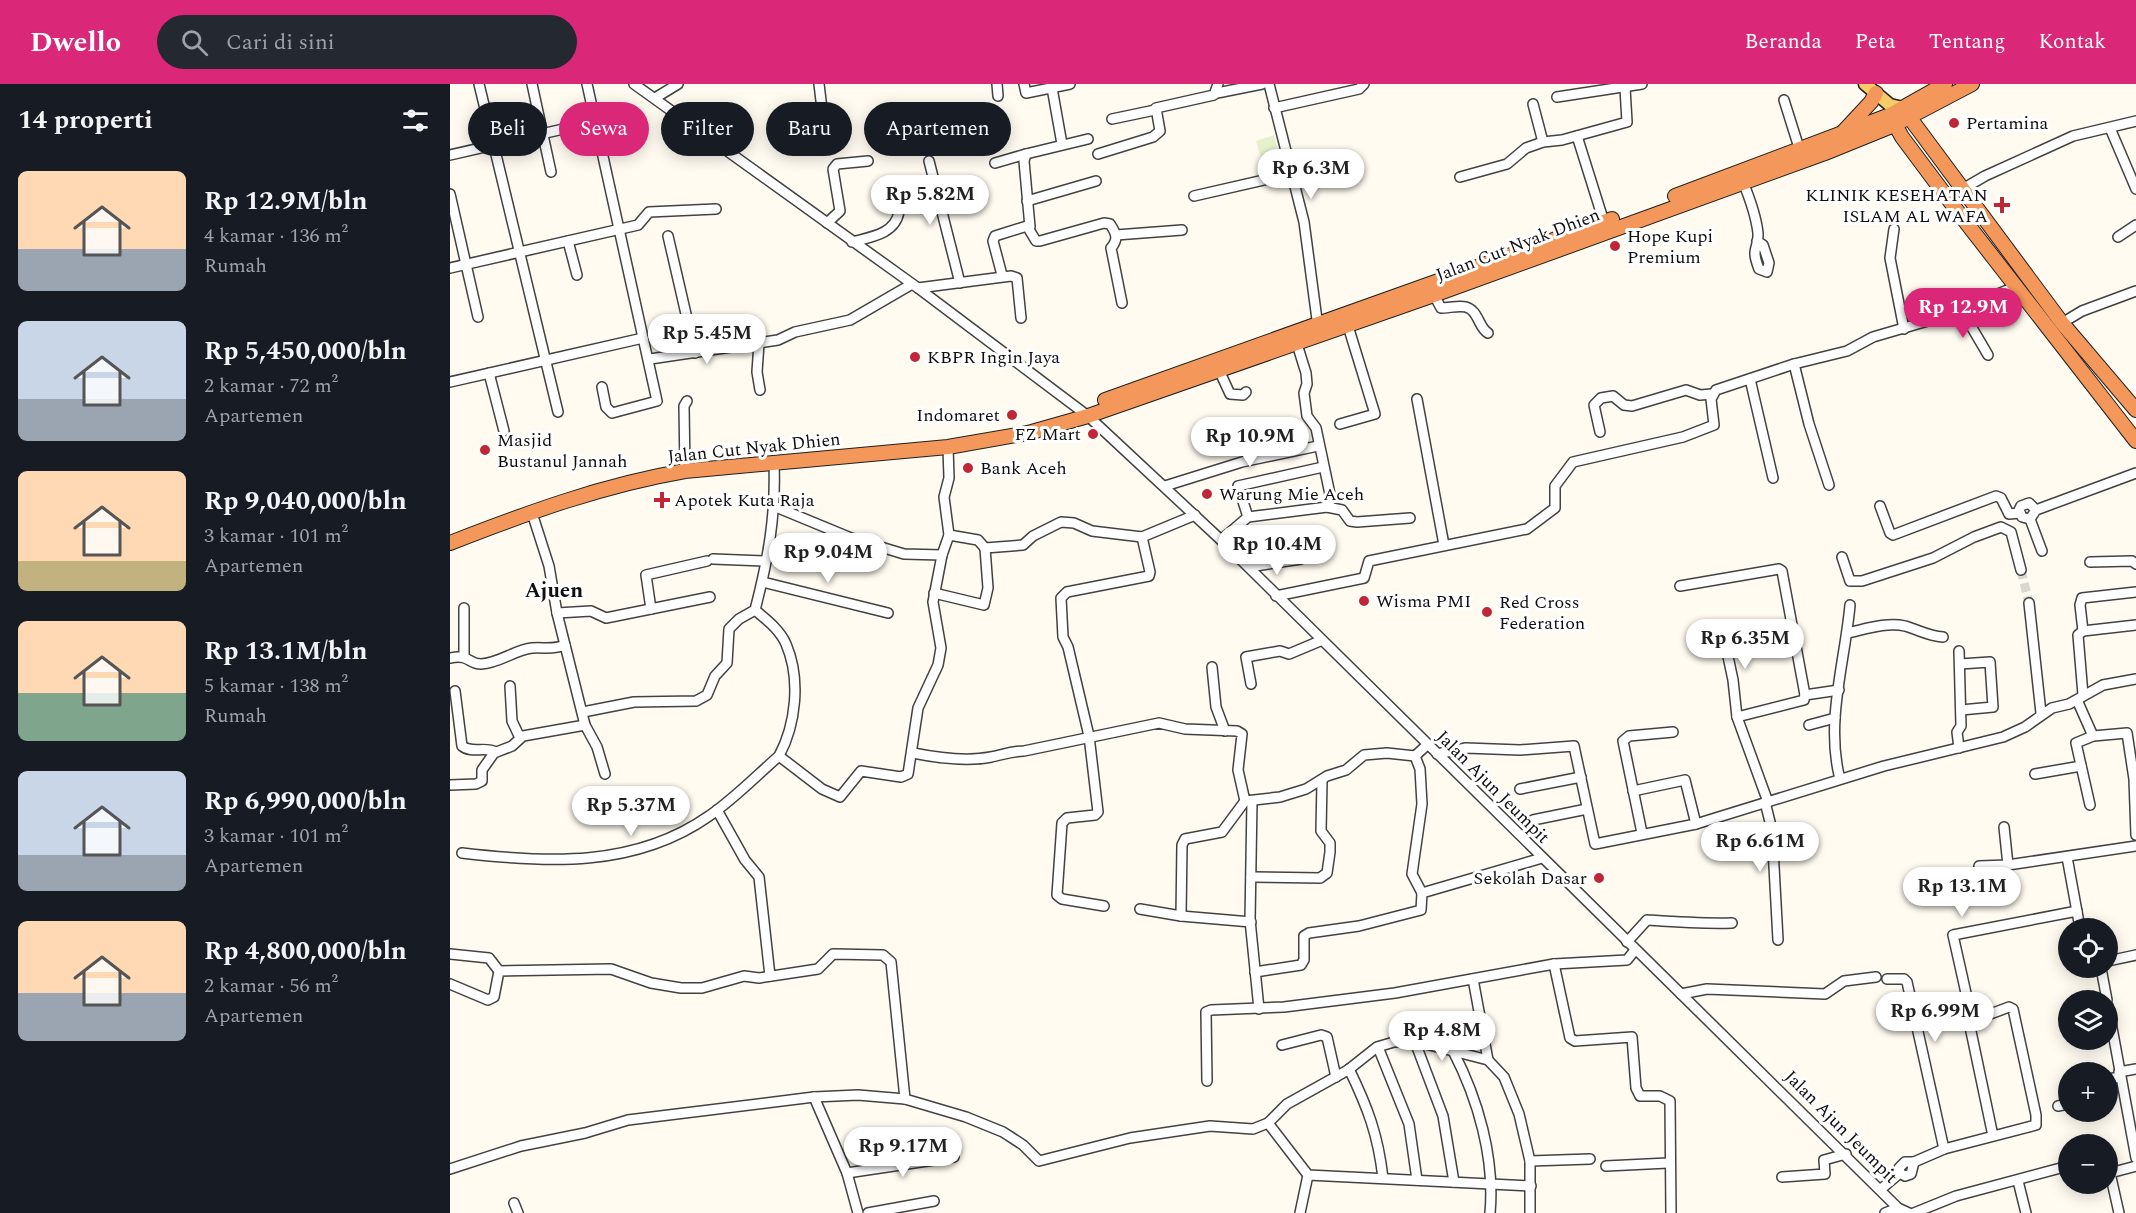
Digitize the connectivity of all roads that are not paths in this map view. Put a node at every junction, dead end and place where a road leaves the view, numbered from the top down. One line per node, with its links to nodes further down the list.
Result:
1 (479, 84): 24 (street)
2 (532, 84): 25 (street)
3 (587, 84): 26 (street)
4 (634, 84): 22 (street, Jalan Ajun Jeumpit)
5 (678, 84): 22 (street)
6 (819, 84): 27 (street)
7 (997, 84): 20 (street)
8 (1024, 84): 16 (street)
9 (1070, 84): 16 (street)
10 (1262, 84): 17 (street)
11 (1269, 84): 29 (street)
12 (1364, 84): 29 (street)
13 (1642, 84): 18 (street)
14 (1945, 84): 31 (highway, Jalan Cut Nyak Dhien)
15 (1972, 84): 31 (highway, Jalan Cut Nyak Dhien)
16 (1052, 88): 39 (street)
17 (1218, 88): 30 (street)
18 (1625, 88): 21 (street); 36 (street)
19 (1870, 88): 31 (main road); 35 (highway)
20 (998, 96)
21 (1557, 97)
22 (655, 98): 66 (street, Jalan Ajun Jeumpit)
23 (1784, 100): 42 (street)
24 (483, 102)
25 (536, 102)
26 (590, 102)
27 (821, 102)
28 (1533, 104): 38 (street)
29 (1274, 108): 52 (street)
30 (1155, 110): 32 (street); 44 (street)
31 (1897, 114): 35 (highway, Jalan Cut Nyak Dhien); 57 (highway, Jalan Cut Nyak Dhien); 59 (highway); 85 (highway)
32 (1112, 119)
33 (2136, 122): 34 (street)
34 (2110, 128): 58 (street); 59 (street)
35 (1840, 135): 42 (highway, Jalan Cut Nyak Dhien)
36 (1577, 136): 38 (street); 65 (street)
37 (1088, 138): 39 (street)
38 (1543, 142): 55 (street)
39 (1062, 144): 43 (street)
40 (547, 150): 53 (street)
41 (468, 151): 45 (street)
42 (1800, 151): 65 (highway, Jalan Cut Nyak Dhien)
43 (1026, 154): 51 (street); 62 (street)
44 (1098, 154)
45 (450, 155)
46 (496, 156): 78 (street)
47 (602, 156): 70 (street)
48 (1327, 156): 52 (street)
49 (868, 161): 66 (street)
50 (930, 161): 83 (street)
51 (995, 163)
52 (1287, 163): 54 (street)
53 (551, 172)
54 (1290, 174): 61 (street); 94 (street)
55 (1460, 177)
56 (1096, 181): 62 (street)
57 (1743, 182): 75 (street); 87 (highway, Jalan Cut Nyak Dhien)
58 (2136, 189)
59 (1961, 190): 92 (highway)
60 (450, 194): 79 (street)
61 (1194, 196)
62 (1028, 201): 68 (street)
63 (716, 209): 70 (street)
64 (899, 212): 77 (street)
65 (1604, 222): 94 (highway, Jalan Cut Nyak Dhien)
66 (827, 223): 77 (street, Jalan Ajun Jeumpit)
67 (2136, 225): 74 (street)
68 (1030, 227): 72 (street); 82 (street)
69 (1894, 229): 95 (street)
70 (618, 230): 76 (street); 97 (street)
71 (1182, 230): 72 (street)
72 (1116, 235): 88 (street)
73 (668, 236): 100 (street)
74 (2118, 237)
75 (1757, 241)
76 (568, 242): 78 (street); 81 (street)
77 (852, 242): 84 (street, Jalan Ajun Jeumpit)
78 (520, 253): 79 (street); 103 (street)
79 (466, 265): 80 (street); 90 (street)
80 (450, 268)
81 (577, 275)
82 (1002, 275): 83 (street); 91 (street)
83 (960, 283): 84 (street)
84 (915, 286): 98 (street); 117 (street, Jalan Ajun Jeumpit)
85 (2015, 287): 89 (street); 121 (highway)
86 (2136, 291): 92 (street)
87 (1434, 295): 93 (highway, Jalan Cut Nyak Dhien); 96 (street)
88 (1122, 303)
89 (1961, 309): 95 (street); 101 (street)
90 (478, 316)
91 (1021, 318)
92 (2062, 323): 115 (highway)
93 (1348, 326): 94 (highway, Jalan Cut Nyak Dhien); 118 (street)
94 (1319, 329): 99 (highway, Jalan Cut Nyak Dhien); 117 (highway, Jalan Cut Nyak Dhien)
95 (1904, 329): 104 (street)
96 (1488, 333)
97 (644, 338): 102 (street); 103 (street)
98 (759, 343): 100 (street); 110 (street)
99 (1297, 344): 105 (highway, Jalan Cut Nyak Dhien); 122 (street)
100 (695, 353): 102 (street)
101 (1988, 355)
102 (650, 358): 109 (street)
103 (546, 361): 106 (street); 116 (street)
104 (1794, 364): 107 (street); 129 (street)
105 (1219, 370): 111 (street); 117 (highway, Jalan Cut Nyak Dhien)
106 (489, 373): 108 (street); 119 (street)
107 (1750, 379): 112 (street); 128 (street)
108 (450, 382)
109 (602, 387)
110 (760, 390)
111 (1246, 392)
112 (1712, 394): 120 (street); 144 (street)
113 (1417, 399): 144 (street)
114 (687, 400): 126 (street)
115 (2135, 406)
116 (558, 412)
117 (1084, 412): 123 (highway, Jalan Cut Nyak Dhien); 130 (street, Jalan Ajun Jeumpit)
118 (1340, 424)
119 (504, 431)
120 (1600, 432)
121 (2136, 441)
122 (1318, 446): 125 (street); 130 (street)
123 (948, 447): 124 (highway, Jalan Cut Nyak Dhien); 140 (street)
124 (774, 464): 126 (highway, Jalan Cut Nyak Dhien); 132 (street)
125 (1323, 467): 133 (street); 138 (street)
126 (685, 471): 134 (highway, Jalan Cut Nyak Dhien)
127 (2136, 473): 136 (street)
128 (1773, 478)
129 (1830, 485)
130 (1165, 486): 137 (street, Jalan Ajun Jeumpit)
131 (1880, 506): 135 (street)
132 (776, 507): 147 (street); 150 (street)
133 (1327, 507): 138 (street); 139 (street)
134 (532, 513): 143 (highway, Jalan Cut Nyak Dhien); 169 (street)
135 (2020, 513): 136 (street); 136 (street)
136 (2033, 514): 146 (street)
137 (1195, 515): 141 (street); 142 (street, Jalan Ajun Jeumpit)
138 (1248, 517): 142 (street)
139 (1410, 518)
140 (949, 536): 145 (street); 147 (street)
141 (1142, 537): 145 (street); 198 (street)
142 (1221, 540): 153 (street, Jalan Ajun Jeumpit)
143 (450, 543)
144 (1444, 545): 159 (street)
145 (985, 548): 162 (street)
146 (2042, 551)
147 (942, 555): 157 (street)
148 (1842, 557): 154 (street)
149 (1300, 559): 153 (street)
150 (766, 561): 155 (street); 166 (street)
151 (2090, 562): 152 (street)
152 (2136, 564)
153 (1249, 567): 159 (street, Jalan Ajun Jeumpit)
154 (2021, 570)
155 (763, 582): 167 (street); 168 (street)
156 (1680, 586): 187 (street)
157 (934, 592): 162 (street); 204 (street)
158 (2136, 592): 172 (street)
159 (1276, 596): 175 (street, Jalan Ajun Jeumpit)
160 (710, 597): 166 (street)
161 (2029, 603): 191 (street)
162 (984, 605): 165 (street)
163 (1850, 605): 173 (street)
164 (464, 608): 178 (street)
165 (994, 608)
166 (651, 609): 169 (street)
167 (755, 610): 190 (street); 206 (street)
168 (888, 612)
169 (557, 613): 176 (street)
170 (2136, 625): 172 (street)
171 (1722, 628): 192 (street)
172 (2083, 632): 188 (street)
173 (1847, 633): 174 (street); 185 (street)
174 (1942, 637)
175 (1320, 641): 183 (street); 201 (street, Jalan Ajun Jeumpit)
176 (565, 645): 178 (street); 190 (street)
177 (1959, 651): 180 (street)
178 (464, 656): 179 (street)
179 (450, 658)
180 (1959, 664): 189 (street); 189 (street)
181 (1212, 667): 196 (street)
182 (2136, 679): 188 (street)
183 (1251, 684)
184 (510, 687): 200 (street)
185 (1839, 690): 187 (street); 193 (street)
186 (455, 691): 203 (street)
187 (1805, 695): 192 (street)
188 (2080, 697): 191 (street); 199 (street)
189 (1961, 710): 202 (street)
190 (582, 712): 195 (street)
191 (2041, 713): 202 (street)
192 (1737, 717): 218 (street)
193 (1835, 718): 194 (street); 212 (street)
194 (1809, 724)
195 (585, 725): 200 (street); 209 (street)
196 (1225, 730): 198 (street); 217 (street)
197 (1673, 732): 216 (street)
198 (1089, 736): 204 (street); 235 (street)
199 (2093, 736): 208 (street); 226 (street)
200 (520, 738): 203 (street)
201 (1427, 745): 205 (street, Jalan Ajun Jeumpit); 207 (street)
202 (1959, 748): 212 (street)
203 (496, 752): 214 (street)
204 (913, 753): 206 (street)
205 (1437, 754): 211 (street); 230 (street, Jalan Ajun Jeumpit)
206 (779, 756): 221 (street)
207 (1415, 756): 213 (street); 234 (street)
208 (2081, 766): 210 (street); 219 (street)
209 (605, 774)
210 (2035, 774)
211 (1581, 777): 215 (street); 220 (street)
212 (1840, 779): 218 (street)
213 (1322, 781): 217 (street); 233 (street)
214 (450, 785)
215 (1520, 789)
216 (1633, 791): 223 (street); 225 (street)
217 (1248, 801): 233 (street); 238 (street)
218 (1766, 802): 223 (street); 242 (street)
219 (2090, 805)
220 (1587, 809): 222 (street); 225 (street)
221 (717, 810): 228 (street); 251 (street)
222 (1533, 820)
223 (1696, 824): 225 (street)
224 (2004, 827): 231 (street)
225 (1642, 833)
226 (2136, 835)
227 (2136, 846): 229 (street)
228 (462, 853)
229 (2067, 857): 231 (street); 237 (street)
230 (1542, 858): 234 (street); 243 (street, Jalan Ajun Jeumpit)
231 (2008, 865): 232 (street)
232 (1979, 866)
233 (1251, 877): 240 (street)
234 (1422, 893): 250 (street)
235 (1104, 906)
236 (1140, 909): 238 (street)
237 (2077, 911): 239 (street); 258 (street)
238 (1181, 916): 240 (street)
239 (2078, 918)
240 (1251, 922): 250 (street)
241 (1732, 923): 243 (street)
242 (1778, 940)
243 (1628, 942): 244 (street, Jalan Ajun Jeumpit)
244 (1635, 950): 248 (street); 256 (street, Jalan Ajun Jeumpit)
245 (450, 954): 249 (street)
246 (2136, 955): 247 (street)
247 (2118, 959)
248 (1554, 964): 253 (street); 280 (street)
249 (499, 971): 251 (street); 255 (street)
250 (1256, 972): 257 (street)
251 (770, 976): 271 (street)
252 (1876, 977): 256 (street)
253 (1473, 979): 257 (street); 264 (street)
254 (1887, 979): 274 (street)
255 (450, 984)
256 (1682, 994): 275 (street, Jalan Ajun Jeumpit)
257 (1259, 1009): 269 (street)
258 (1970, 1011)
259 (1415, 1041): 261 (street); 263 (street); 292 (street)
260 (1282, 1045): 268 (street)
261 (1378, 1047): 265 (street); 290 (street)
262 (2116, 1050): 267 (street)
263 (1453, 1051): 264 (street); 293 (street)
264 (1488, 1060): 279 (street)
265 (1349, 1069): 268 (street); 288 (street)
266 (2136, 1069): 267 (street)
267 (2120, 1074): 277 (street)
268 (1336, 1077): 272 (street)
269 (1207, 1081)
270 (814, 1097): 271 (street); 284 (street); 286 (street)
271 (905, 1099): 272 (street)
272 (1268, 1123): 287 (street)
273 (1993, 1136): 273 (street); 274 (street)
274 (1944, 1149): 295 (street)
275 (1846, 1154): 289 (street); 295 (street, Jalan Ajun Jeumpit)
276 (954, 1157): 286 (street)
277 (2136, 1158)
278 (1590, 1159): 279 (street)
279 (1530, 1161): 294 (street)
280 (1668, 1163): 281 (street); 306 (street)
281 (1606, 1166)
282 (2136, 1166): 283 (street)
283 (2118, 1168)
284 (450, 1169)
285 (2058, 1169): 291 (street)
286 (847, 1173): 301 (street)
287 (1308, 1175): 288 (street); 303 (street)
288 (1383, 1178): 290 (street)
289 (1782, 1178)
290 (1417, 1180): 292 (street)
291 (2018, 1181): 308 (street); 309 (street)
292 (1454, 1182): 293 (street)
293 (1491, 1183): 294 (street); 304 (street)
294 (1531, 1186): 305 (street)
295 (1881, 1189): 299 (street, Jalan Ajun Jeumpit)
296 (2115, 1194): 310 (street)
297 (934, 1201): 302 (street)
298 (514, 1203): 300 (street)
299 (1892, 1210): 307 (street, Jalan Ajun Jeumpit)
300 (518, 1213)
301 (858, 1213)
302 (868, 1213)
303 (1300, 1213)
304 (1490, 1213)
305 (1530, 1213)
306 (1671, 1213)
307 (1909, 1213)
308 (1914, 1213)
309 (2026, 1213)
310 (2119, 1213)

